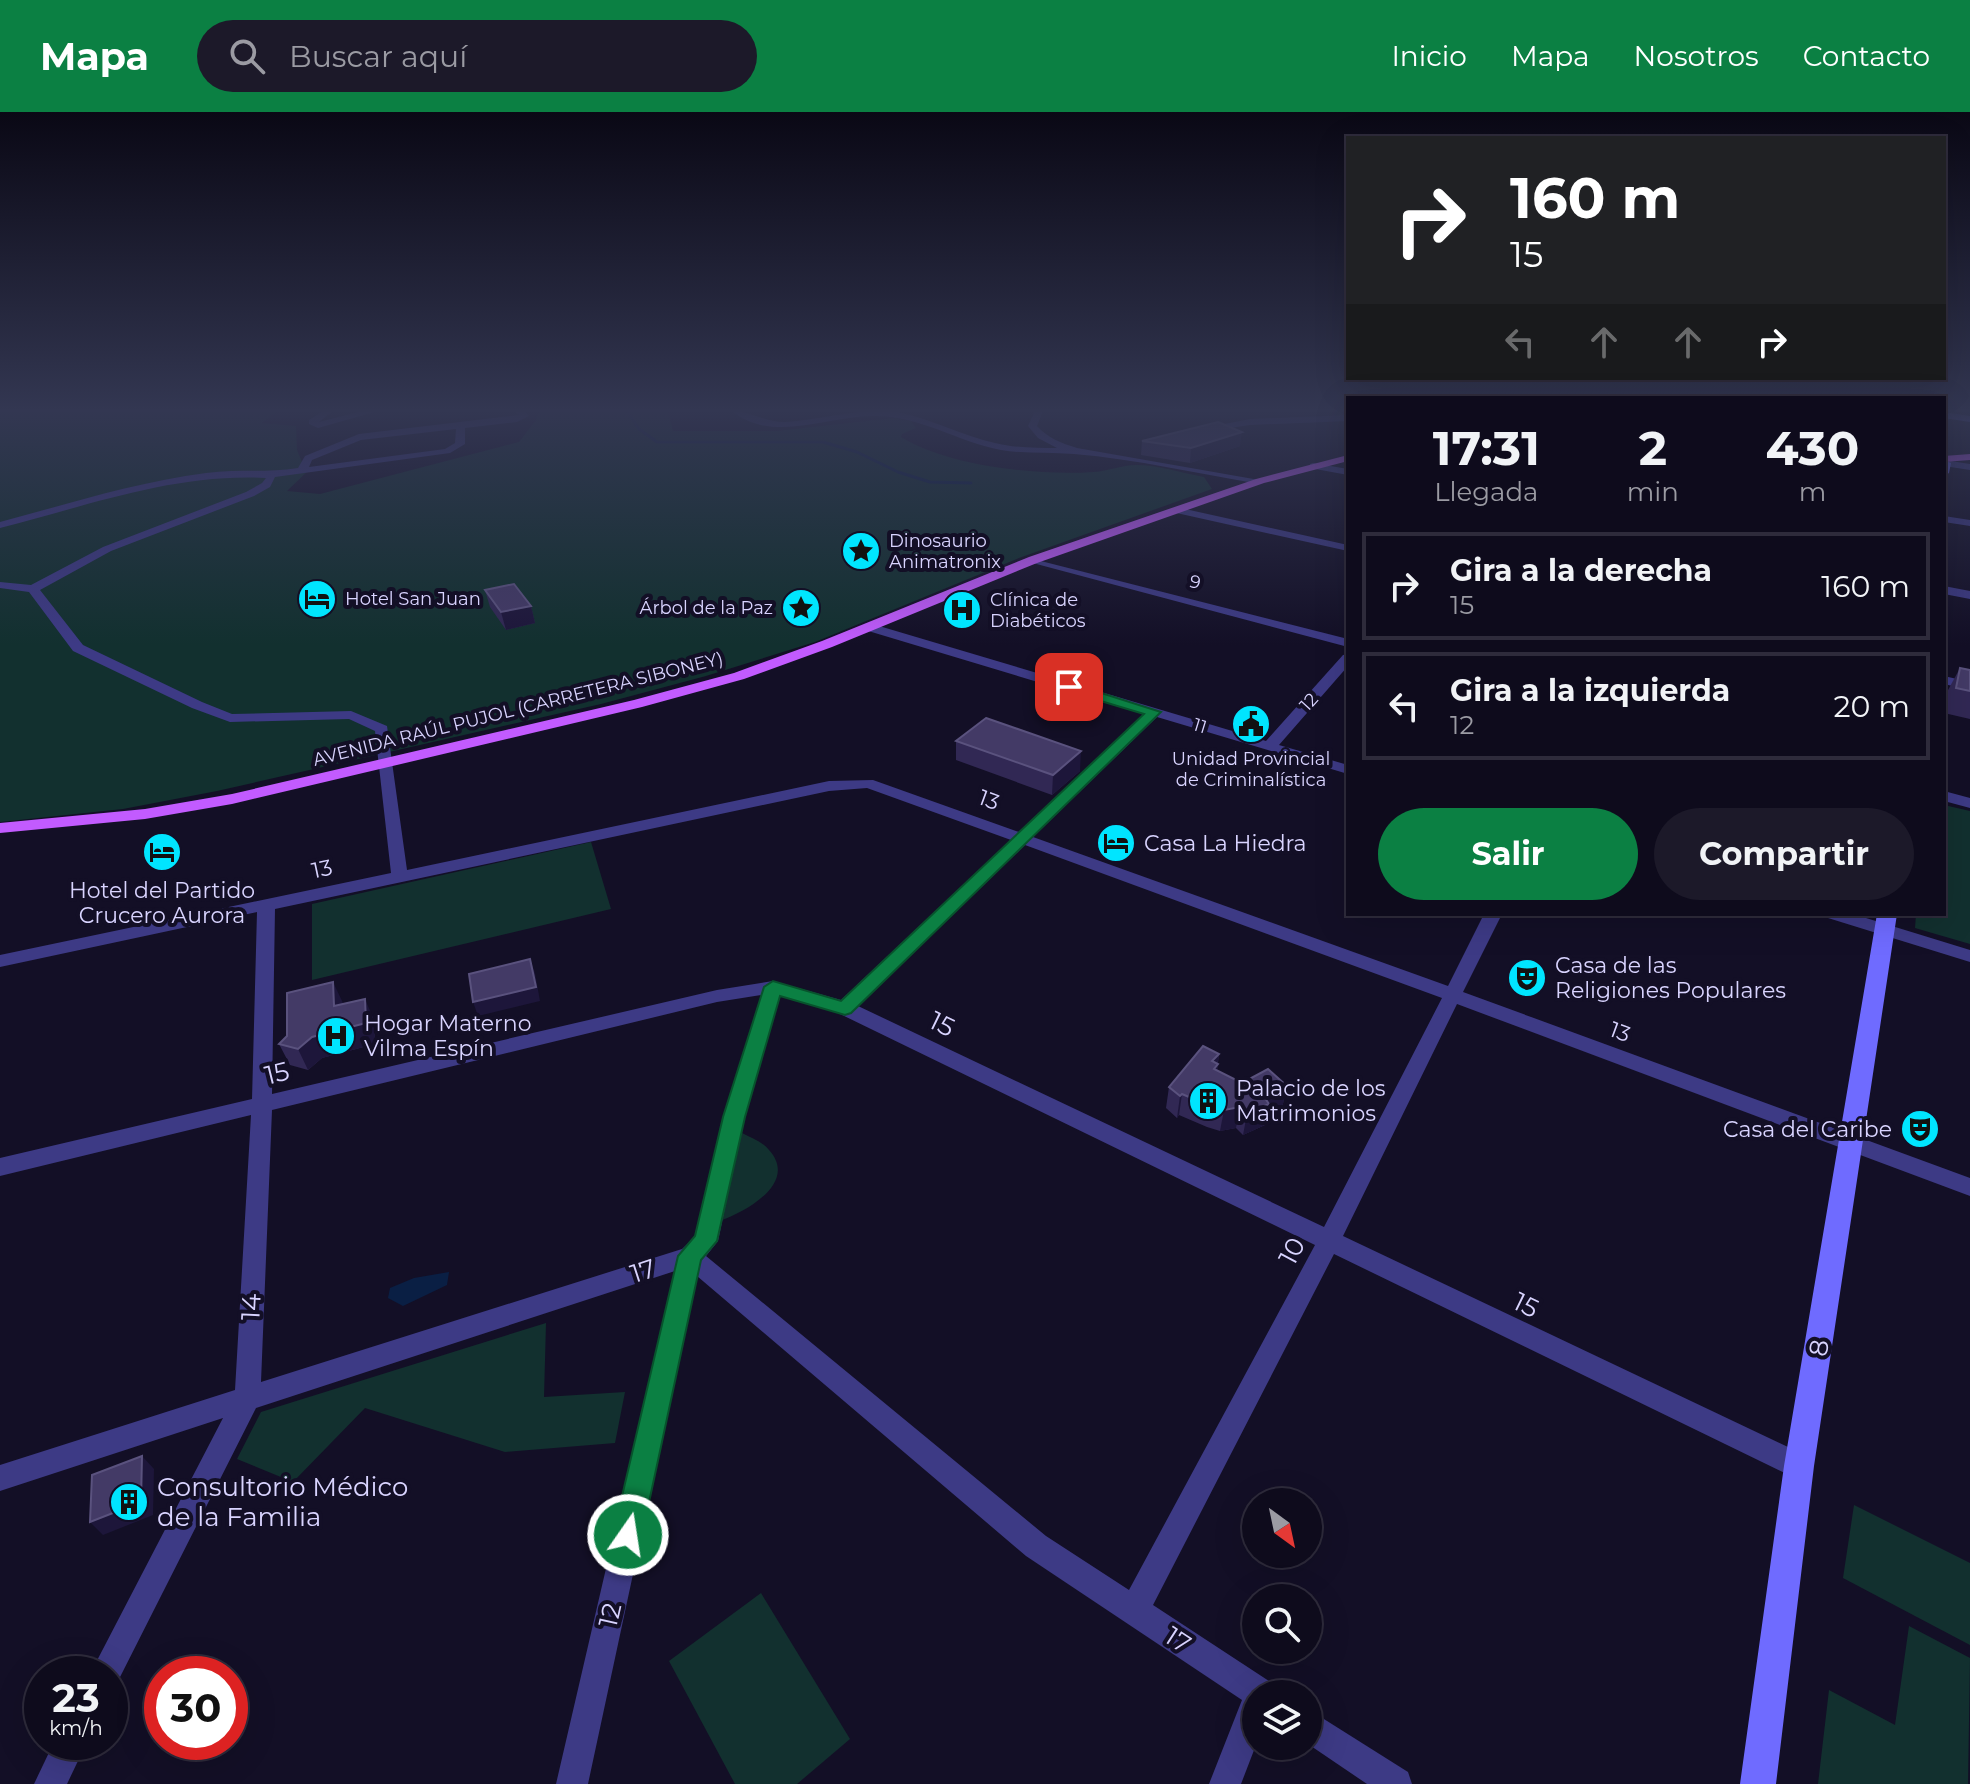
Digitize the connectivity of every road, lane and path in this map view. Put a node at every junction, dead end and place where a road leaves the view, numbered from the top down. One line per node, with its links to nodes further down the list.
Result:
1 (148, 489): 7 (street)
2 (259, 489): 11 (street)
3 (1237, 489): 4 (main road, AVENIDA RAÚL PUJOL (CARRETERA SIBONEY))
4 (1176, 510): 8 (street); 9 (main road, AVENIDA RAÚL PUJOL (CARRETERA SIBONEY))
5 (1946, 519): 6 (street)
6 (1970, 523)
7 (0, 525)
8 (1346, 548)
9 (1033, 560): 14 (main road, AVENIDA RAÚL PUJOL (CARRETERA SIBONEY)); 15 (street, 9)
10 (0, 585): 11 (street)
11 (33, 589): 21 (street)
12 (1946, 590): 13 (street)
13 (1970, 595)
14 (869, 627): 19 (street, 11); 21 (main road, AVENIDA RAÚL PUJOL (CARRETERA SIBONEY))
15 (1346, 642)
16 (1346, 660): 20 (street, 12)
17 (1946, 680): 18 (street)
18 (1970, 686)
19 (1154, 712): 20 (street, 11); 26 (street)
20 (1269, 747): 22 (street, 11)
21 (384, 764): 25 (main road, AVENIDA RAÚL PUJOL (CARRETERA SIBONEY)); 27 (street)
22 (1346, 769)
23 (1946, 797): 24 (street)
24 (1970, 803)
25 (3, 830)
26 (1024, 838): 27 (street, 13); 35 (street, 13); 36 (street)
27 (400, 877): 28 (street, 13)
28 (266, 906): 33 (street, 13); 37 (street, 14)
29 (1492, 916): 35 (street, 10)
30 (1847, 916): 31 (street)
31 (1886, 922): 32 (street); 38 (street, 8)
32 (1970, 956)
33 (0, 961)
34 (773, 987): 36 (street, 15); 37 (street, 15); 42 (street, 12)
35 (1454, 996): 38 (street, 13); 41 (street, 10)
36 (845, 1008): 41 (street, 15)
37 (262, 1105): 39 (street, 15); 43 (street, 14)
38 (1853, 1143): 40 (street, 13); 44 (street, 8)
39 (0, 1167)
40 (1970, 1187)
41 (1329, 1241): 44 (street, 15); 46 (street, 10)
42 (690, 1256): 43 (street, 17); 46 (street, 17); 53 (street, 12)
43 (247, 1399): 45 (street, 17); 47 (street, 14)
44 (1799, 1466): 56 (street, 8)
45 (0, 1478)
46 (1134, 1611): 48 (street, 17)
47 (114, 1656)
48 (1242, 1682)
49 (1322, 1734): 55 (street)
50 (1242, 1740): 54 (street)
51 (62, 1760): 52 (street)
52 (50, 1784)
53 (572, 1784)
54 (1225, 1784)
55 (1396, 1784)
56 (1758, 1784)

